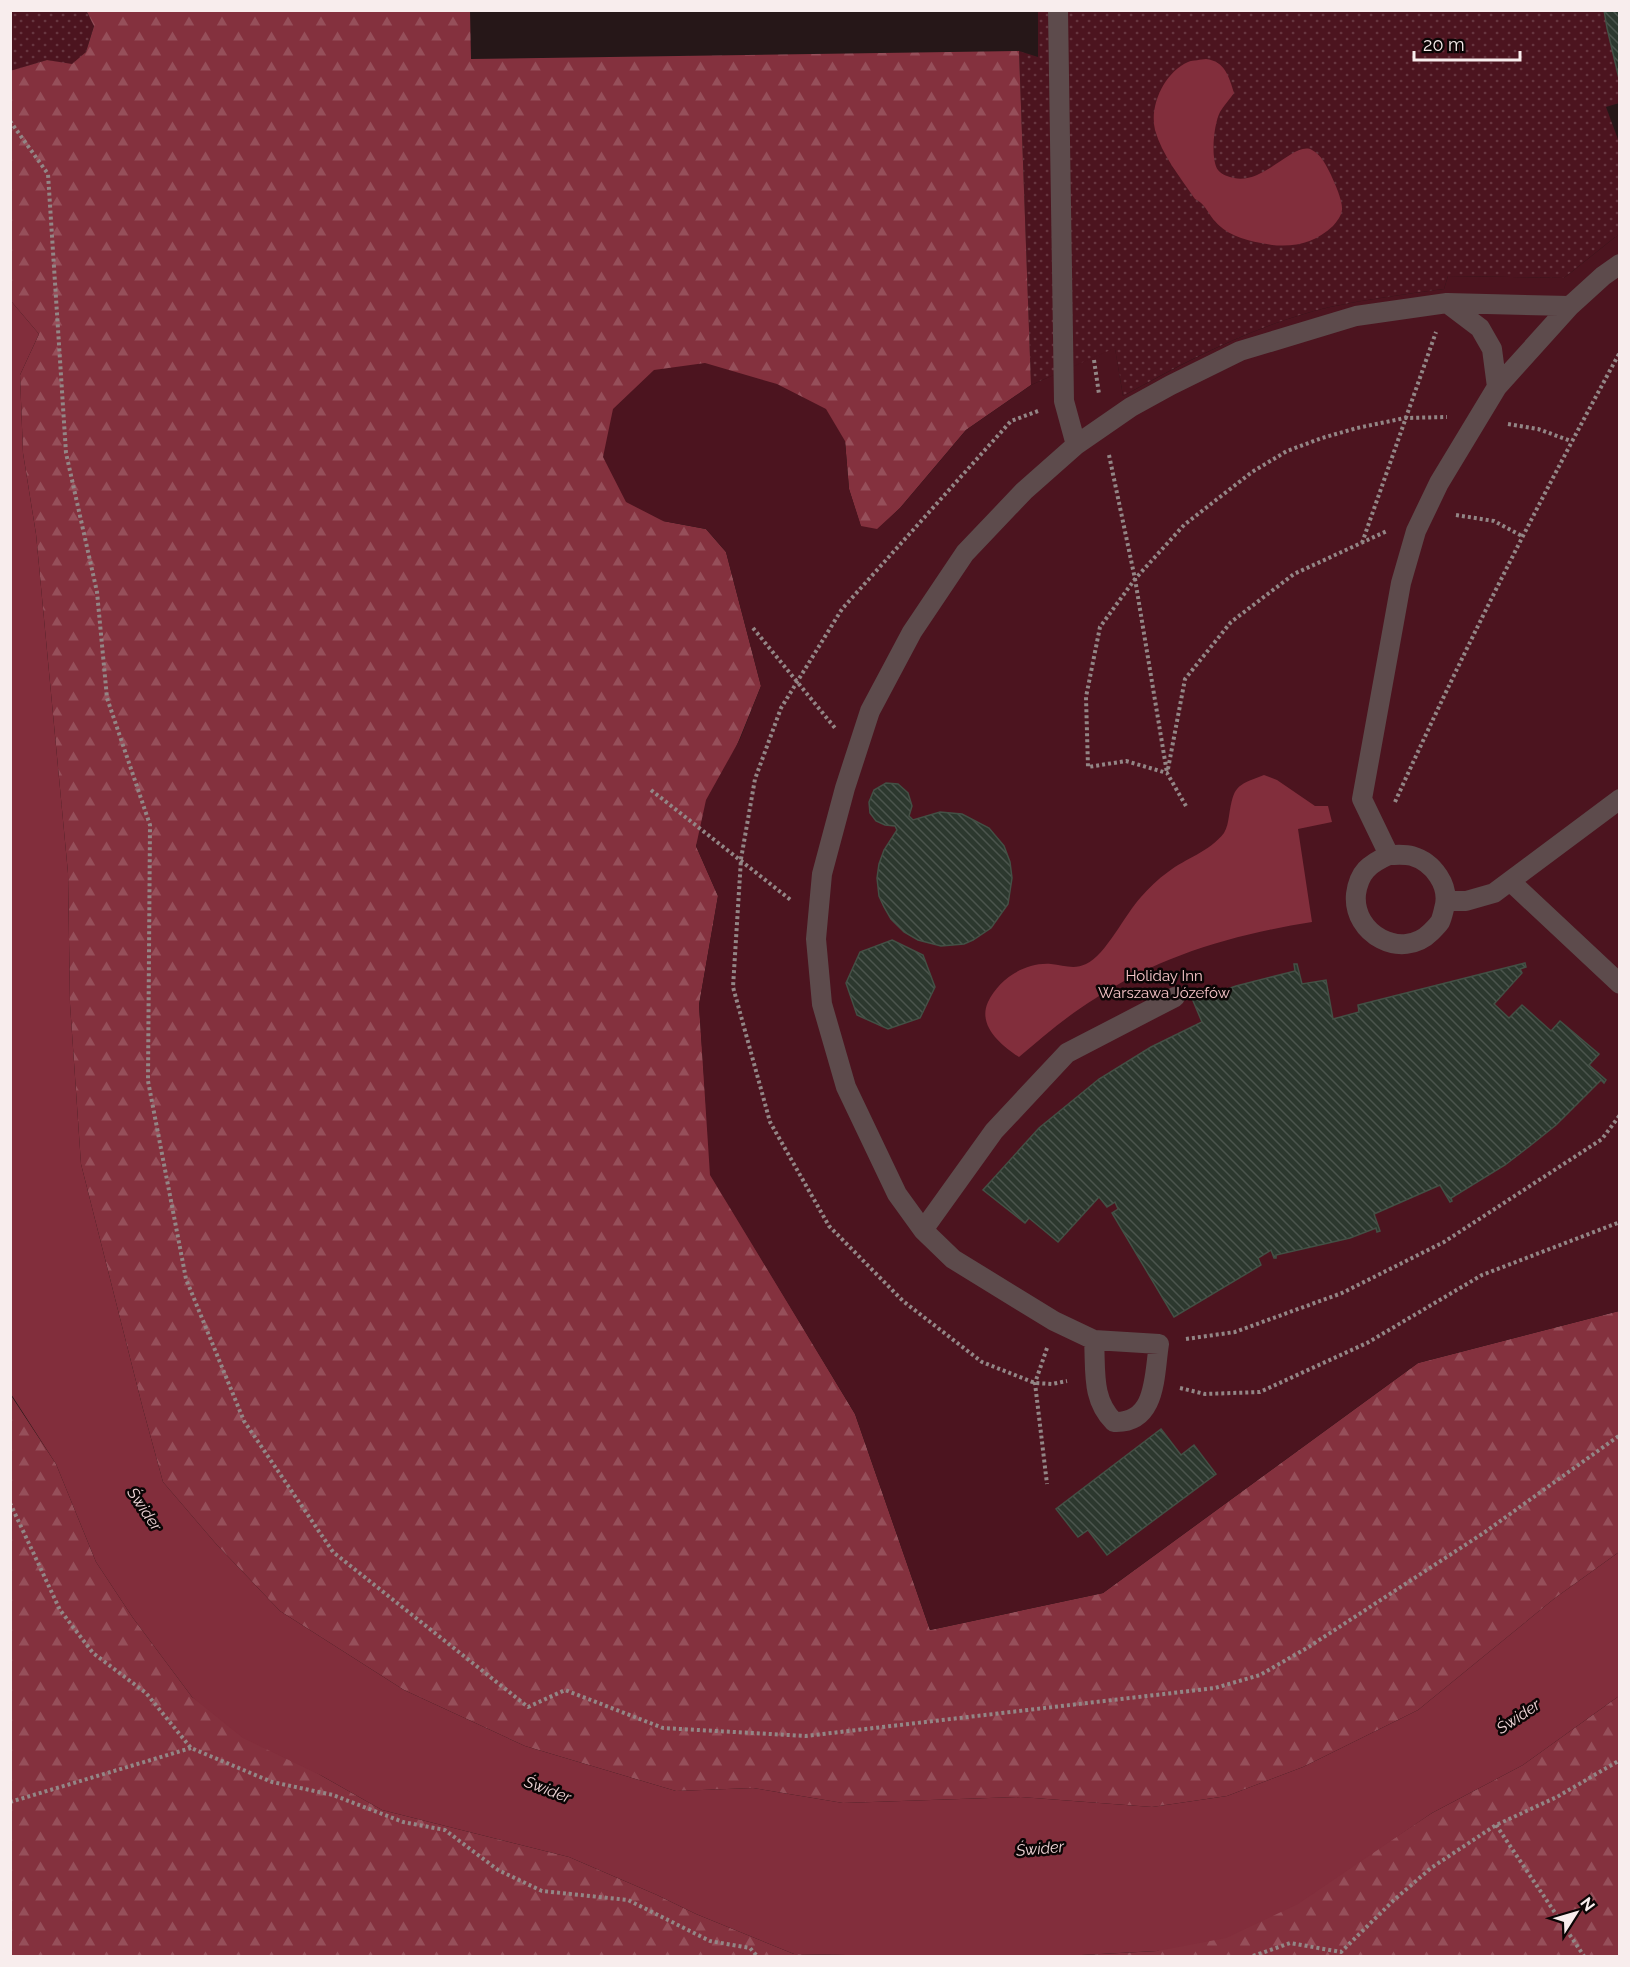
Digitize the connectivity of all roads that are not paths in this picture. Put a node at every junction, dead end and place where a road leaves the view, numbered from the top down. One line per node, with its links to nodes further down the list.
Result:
1 (1058, 10): 6 (lane)
2 (1620, 264): 4 (lane)
3 (1447, 303): 4 (lane); 5 (lane); 6 (lane)
4 (1570, 306): 5 (lane)
5 (1497, 387): 8 (lane)
6 (1076, 445): 13 (lane)
7 (1620, 799): 9 (lane)
8 (1389, 855): 10 (lane); 10 (lane)
9 (1510, 881): 10 (lane); 11 (lane)
10 (1446, 902)
11 (1620, 984)
12 (1175, 997): 13 (lane)
13 (923, 1230): 14 (lane)
14 (1094, 1341): 14 (lane)

